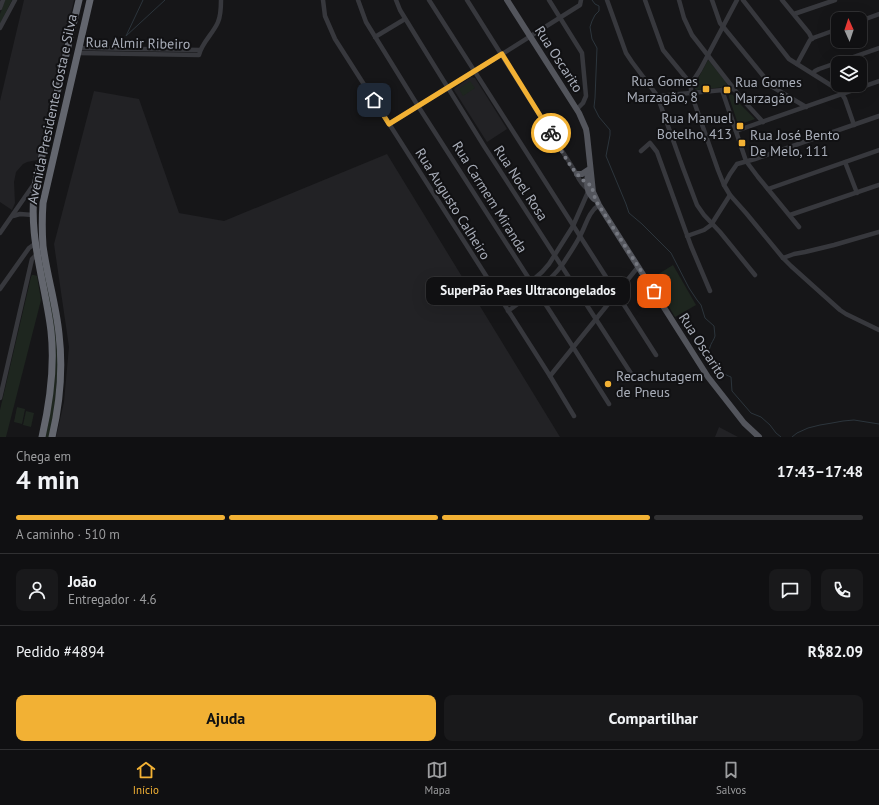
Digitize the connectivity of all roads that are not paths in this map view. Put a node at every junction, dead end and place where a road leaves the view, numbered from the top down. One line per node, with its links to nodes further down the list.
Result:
1 (3, 0): 22 (street)
2 (15, 0): 29 (street)
3 (79, 0): 64 (highway, Avenida Presidente Costa e Silva)
4 (90, 0): 35 (highway, Avenida Presidente Costa e Silva)
5 (221, 0): 35 (street, Rua Almir Ribeiro)
6 (323, 0): 54 (street, Rua Augusto Calheiro)
7 (358, 0): 32 (street, Rua Carmem Miranda)
8 (396, 0): 27 (street, Rua Noel Rosa)
9 (429, 0): 39 (street)
10 (467, 0): 36 (street)
11 (507, 0): 31 (main road, Rua Oscarito)
12 (549, 0): 25 (street)
13 (607, 0): 48 (street)
14 (645, 0): 42 (street)
15 (679, 0): 37 (street)
16 (712, 0): 28 (street)
17 (737, 0): 28 (street)
18 (743, 0): 38 (street)
19 (782, 0): 23 (street)
20 (835, 0): 23 (street)
21 (580, 2): 25 (street)
22 (0, 8)
23 (794, 14): 33 (street)
24 (879, 14): 26 (street)
25 (560, 18): 31 (street); 51 (street)
26 (867, 18)
27 (405, 19): 32 (street); 43 (street, Rua Noel Rosa)
28 (723, 26): 37 (street); 50 (street)
29 (0, 28)
30 (831, 32): 33 (street)
31 (530, 36): 36 (street); 51 (main road, Rua Oscarito)
32 (375, 37): 49 (street, Rua Carmem Miranda)
33 (812, 39): 38 (street)
34 (879, 48): 40 (street)
35 (78, 50): 71 (highway, Avenida Presidente Costa e Silva)
36 (502, 54): 39 (street); 63 (street)
37 (707, 55): 42 (street); 44 (street)
38 (797, 64): 40 (street)
39 (475, 71): 43 (street); 78 (street)
40 (813, 74): 47 (street)
41 (879, 82): 47 (street)
42 (691, 84): 46 (street)
43 (448, 88): 49 (street); 86 (street, Rua Noel Rosa)
44 (734, 89): 45 (street); 53 (street)
45 (722, 90): 46 (street); 56 (street)
46 (690, 93): 48 (street); 65 (street)
47 (842, 94): 50 (street); 55 (street)
48 (658, 96): 77 (street)
49 (418, 106): 54 (street); 94 (street, Rua Carmem Miranda)
50 (806, 107): 53 (street)
51 (577, 109): 59 (main road, Rua Oscarito)
52 (879, 116): 55 (street)
53 (763, 122): 56 (street)
54 (389, 124): 99 (street, Rua Augusto Calheiro)
55 (854, 125): 60 (street)
56 (736, 131): 60 (street)
57 (879, 150): 61 (street)
58 (641, 151): 83 (street)
59 (588, 156): 62 (main road, Rua Oscarito); 67 (main road, Rua Oscarito)
60 (746, 161): 65 (street); 68 (street)
61 (845, 162): 68 (street); 69 (street)
62 (588, 170): 63 (main road); 67 (main road, Rua Oscarito)
63 (576, 173): 67 (street)
64 (36, 181): 72 (street); 74 (highway, Avenida Presidente Costa e Silva)
65 (724, 185): 70 (street)
66 (879, 185): 69 (street)
67 (590, 188): 73 (main road, Rua Oscarito); 78 (street)
68 (768, 189): 75 (street)
69 (857, 193): 75 (street)
70 (730, 195): 77 (street); 88 (street)
71 (43, 203): 74 (highway); 85 (highway, Avenida Presidente Costa e Silva)
72 (20, 205): 74 (street); 76 (street)
73 (599, 206): 82 (street); 90 (main road, Rua Oscarito)
74 (30, 215): 76 (street); 84 (highway, Avenida Presidente Costa e Silva)
75 (790, 215): 79 (street)
76 (11, 217): 81 (street)
77 (713, 223): 83 (street); 93 (street)
78 (573, 226): 82 (street); 86 (street)
79 (799, 226)
80 (879, 232): 88 (street)
81 (0, 233)
82 (580, 236): 89 (street); 98 (street)
83 (687, 236): 97 (street)
84 (36, 243): 85 (highway, Avenida Presidente Costa e Silva); 87 (street)
85 (41, 252): 87 (street); 91 (street); 92 (highway, Avenida Presidente Costa e Silva); 113 (highway, Avenida Presidente Costa e Silva)
86 (554, 255): 89 (street, Rua Noel Rosa); 94 (street)
87 (24, 256): 95 (street)
88 (783, 258): 102 (street)
89 (561, 265): 96 (street); 103 (street, Rua Noel Rosa)
90 (638, 267): 98 (street); 114 (main road, Rua Oscarito)
91 (29, 273): 92 (street); 109 (street)
92 (41, 274): 112 (highway, Avenida Presidente Costa e Silva)
93 (755, 275)
94 (531, 282): 96 (street, Rua Carmem Miranda); 99 (street)
95 (0, 290)
96 (536, 290): 100 (street); 105 (street, Rua Carmem Miranda)
97 (710, 291)
98 (617, 293): 103 (street); 106 (street)
99 (503, 302): 100 (street, Rua Augusto Calheiro)
100 (508, 311): 108 (street, Rua Augusto Calheiro)
101 (856, 314): 102 (street)
102 (850, 316): 104 (street)
103 (596, 320): 105 (street); 107 (street, Rua Noel Rosa)
104 (879, 330)
105 (573, 347): 108 (street); 110 (street, Rua Carmem Miranda)
106 (656, 355)
107 (632, 375)
108 (550, 376): 111 (street, Rua Augusto Calheiro)
109 (0, 398)
110 (609, 404)
111 (574, 416)
112 (42, 437)
113 (52, 437)
114 (759, 437)

